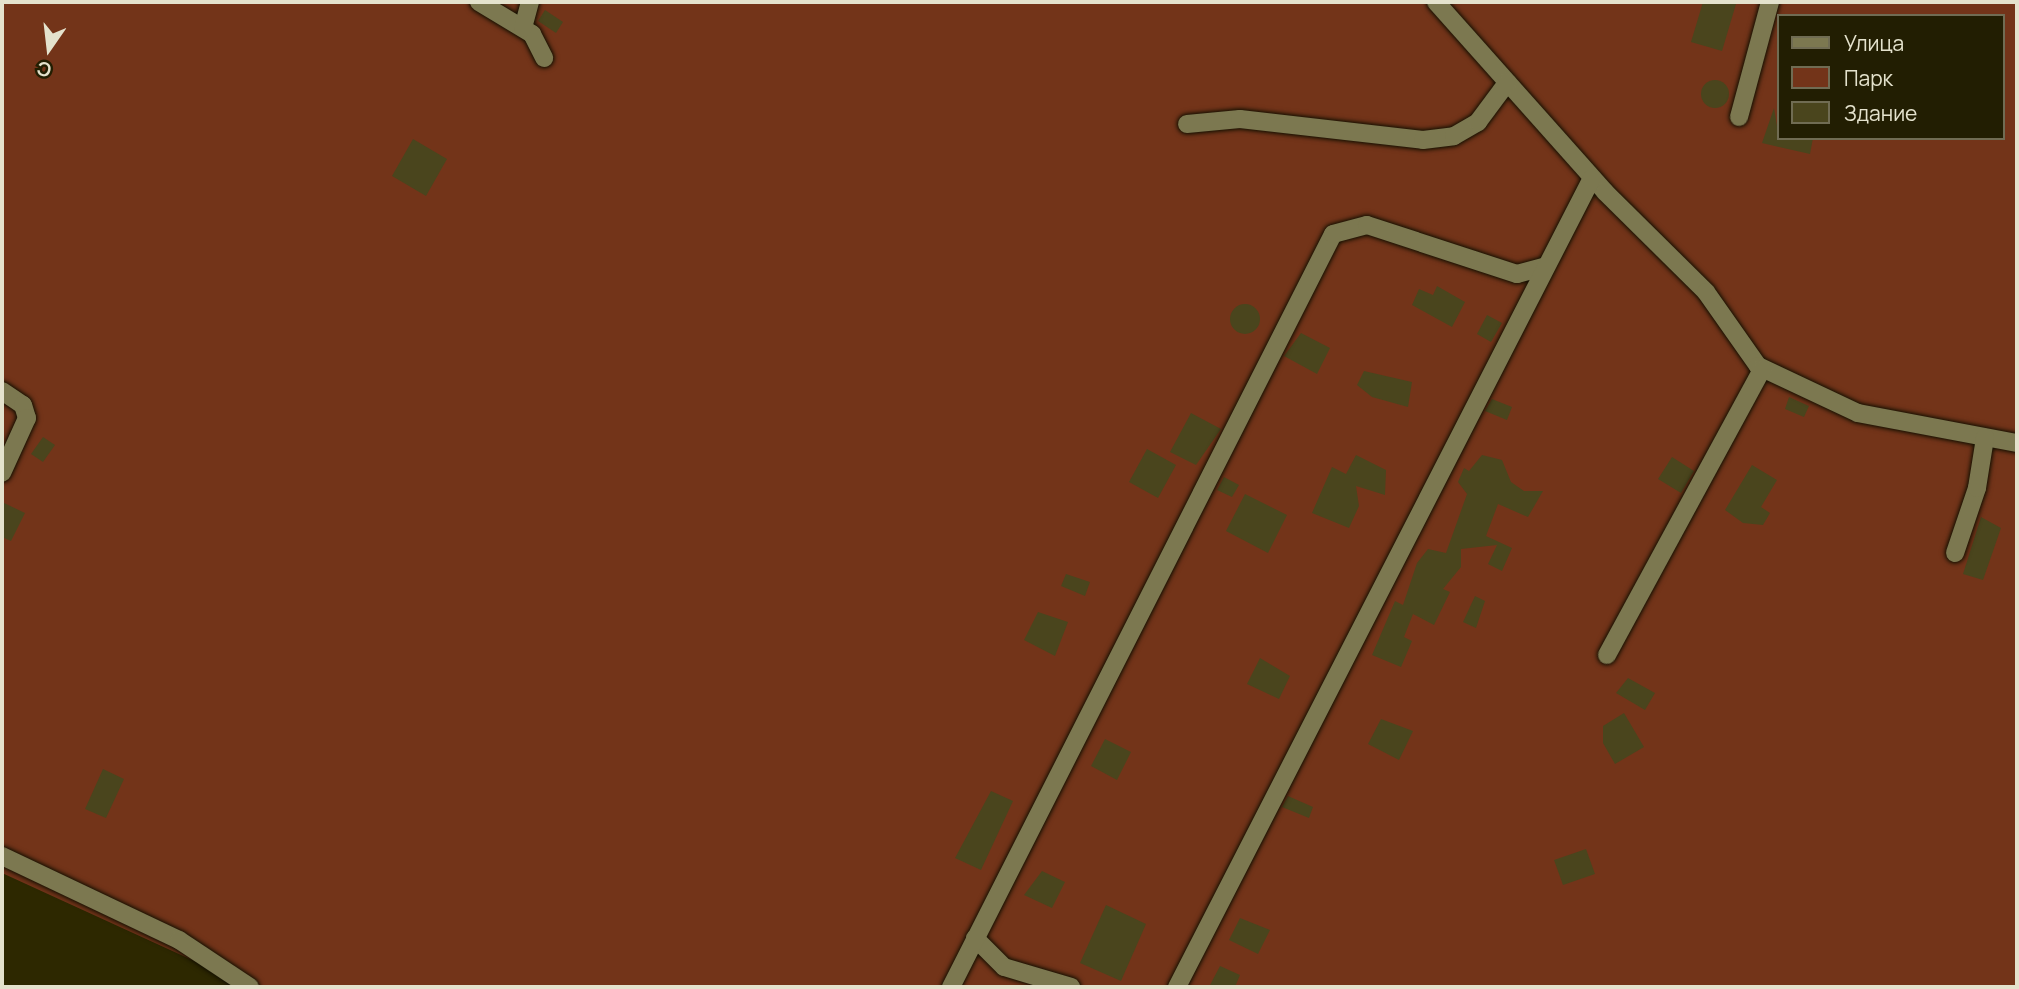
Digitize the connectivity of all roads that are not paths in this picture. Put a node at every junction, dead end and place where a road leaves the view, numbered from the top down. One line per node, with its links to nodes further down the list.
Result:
1 (479, 2): 5 (street)
2 (530, 2): 5 (street)
3 (1436, 2): 7 (street)
4 (1770, 2): 8 (street)
5 (523, 28): 6 (street)
6 (544, 58)
7 (1507, 83): 9 (street); 10 (street)
8 (1739, 117)
9 (1187, 124)
10 (1592, 178): 11 (street); 12 (street)
11 (1544, 267): 20 (street); 24 (street)
12 (1762, 369): 14 (street); 18 (street)
13 (2, 391): 16 (street)
14 (1985, 438): 15 (street); 17 (street)
15 (2017, 443)
16 (2, 473)
17 (1955, 553)
18 (1607, 655)
19 (2, 856): 21 (street)
20 (975, 938): 22 (street); 23 (street)
21 (250, 987)
22 (951, 987)
23 (1071, 987)
24 (1177, 987)

